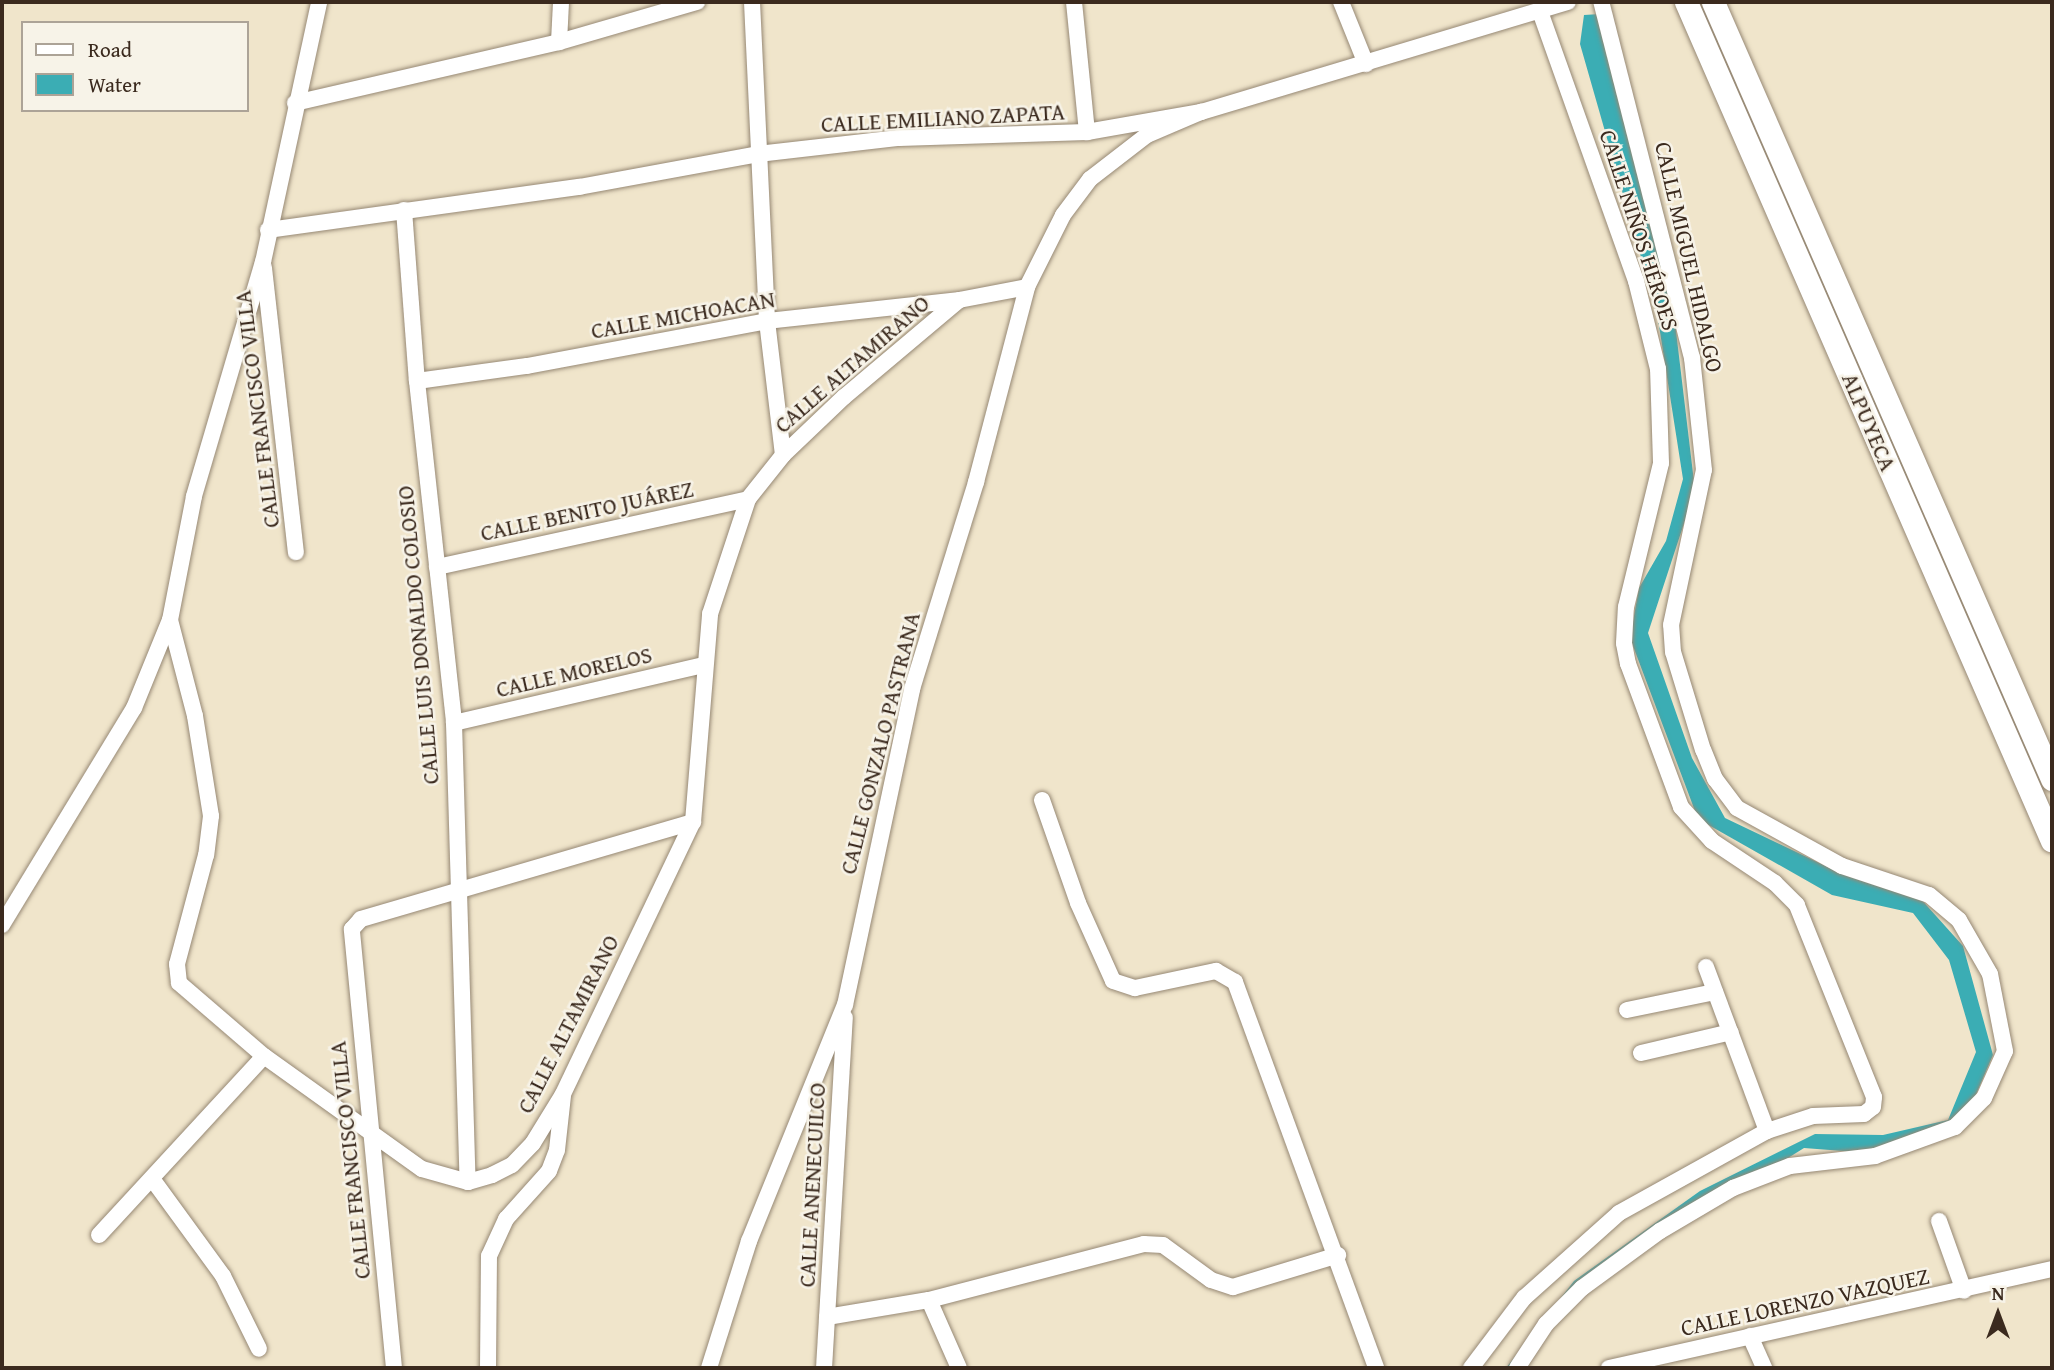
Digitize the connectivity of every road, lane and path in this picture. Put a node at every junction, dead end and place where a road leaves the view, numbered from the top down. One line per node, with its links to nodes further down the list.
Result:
1 (319, 2): 14 (street)
2 (561, 2): 12 (street)
3 (697, 2): 12 (street)
4 (752, 2): 17 (street)
5 (1074, 2): 16 (street)
6 (1341, 2): 13 (street)
7 (1567, 2): 11 (street, CALLE EMILIANO ZAPATA)
8 (1601, 2): 66 (street, CALLE MIGUEL HIDALGO)
9 (1686, 2): 35 (main road, ALPUYECA)
10 (1713, 2): 32 (main road, ALPUYECA)
11 (1540, 11): 13 (street, CALLE EMILIANO ZAPATA); 46 (street, CALLE NIÑOS HÉROES)
12 (559, 42): 14 (street)
13 (1366, 64): 15 (street, CALLE EMILIANO ZAPATA)
14 (295, 103): 19 (street)
15 (1201, 112): 16 (street, CALLE EMILIANO ZAPATA); 21 (street, CALLE GONZALO PASTRANA)
16 (1087, 132): 17 (street, CALLE EMILIANO ZAPATA)
17 (758, 154): 18 (street, CALLE EMILIANO ZAPATA); 23 (street)
18 (404, 210): 19 (street, CALLE EMILIANO ZAPATA); 24 (street, CALLE LUIS DONALDO COLOSIO)
19 (268, 230): 20 (street)
20 (263, 262): 27 (street, CALLE FRANCISCO VILLA); 29 (street)
21 (1027, 287): 22 (street, CALLE ALTAMIRANO); 40 (street, CALLE GONZALO PASTRANA)
22 (959, 300): 23 (street, CALLE MICHOACAN); 25 (street, CALLE ALTAMIRANO)
23 (767, 321): 24 (street, CALLE MICHOACAN); 25 (street)
24 (416, 381): 28 (street, CALLE LUIS DONALDO COLOSIO)
25 (783, 455): 26 (street, CALLE ALTAMIRANO)
26 (747, 499): 28 (street, CALLE BENITO JUÁREZ); 30 (street, CALLE ALTAMIRANO)
27 (296, 552)
28 (437, 567): 31 (street, CALLE LUIS DONALDO COLOSIO)
29 (170, 620): 37 (street); 44 (street)
30 (704, 666): 31 (street, CALLE MORELOS); 34 (street, CALLE ALTAMIRANO)
31 (454, 723): 36 (street, CALLE LUIS DONALDO COLOSIO)
32 (2052, 779)
33 (1042, 800): 52 (street)
34 (692, 822): 36 (street); 45 (street, CALLE ALTAMIRANO)
35 (2052, 841)
36 (458, 890): 47 (street, CALLE FRANCISCO VILLA); 49 (street, CALLE LUIS DONALDO COLOSIO)
37 (2, 925)
38 (1706, 967): 39 (street)
39 (1714, 992): 41 (street); 42 (street)
40 (845, 1005): 56 (street, CALLE ANENECUILCO); 61 (street, CALLE GONZALO PASTRANA)
41 (1627, 1010)
42 (1731, 1032): 43 (street); 46 (street)
43 (1641, 1053)
44 (264, 1056): 47 (street); 48 (street)
45 (563, 1094): 49 (street, CALLE ALTAMIRANO); 60 (street)
46 (1767, 1131): 65 (street, CALLE NIÑOS HÉROES)
47 (369, 1132): 49 (street); 59 (street, CALLE FRANCISCO VILLA)
48 (153, 1180): 51 (street); 58 (street)
49 (468, 1182)
50 (1938, 1222): 54 (street)
51 (99, 1235)
52 (1338, 1255): 55 (street); 64 (street)
53 (2052, 1269): 54 (street, CALLE LORENZO VAZQUEZ)
54 (1964, 1291): 57 (street, CALLE LORENZO VAZQUEZ)
55 (929, 1300): 56 (street); 63 (street)
56 (827, 1317): 62 (street, CALLE ANENECUILCO)
57 (1750, 1336): 67 (street, CALLE LORENZO VAZQUEZ); 68 (street)
58 (259, 1349)
59 (394, 1368)
60 (488, 1368)
61 (709, 1368)
62 (824, 1368)
63 (958, 1368)
64 (1376, 1368)
65 (1471, 1368)
66 (1517, 1368)
67 (1609, 1368)
68 (1763, 1368)

